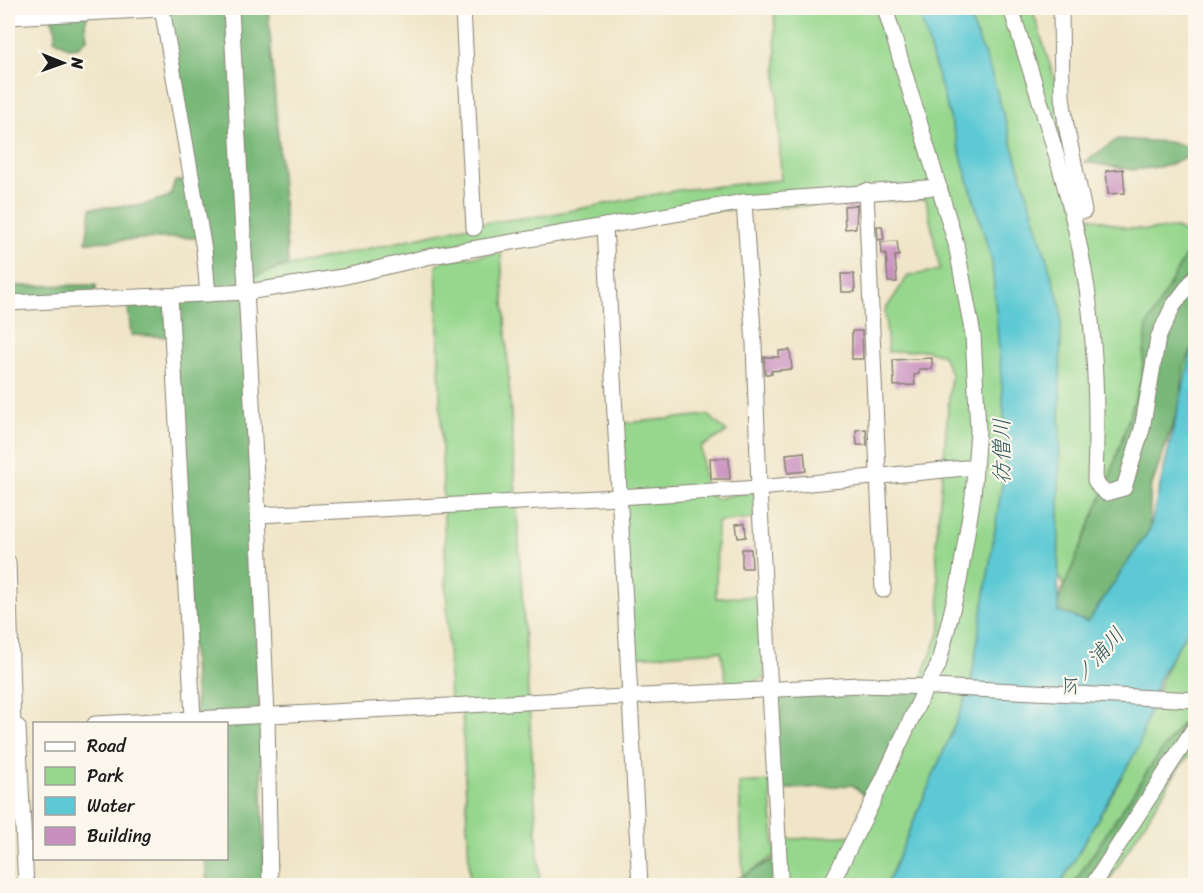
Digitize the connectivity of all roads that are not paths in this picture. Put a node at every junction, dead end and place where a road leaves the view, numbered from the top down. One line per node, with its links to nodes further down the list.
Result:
1 (162, 8): 7 (street); 16 (street)
2 (231, 8): 15 (street)
3 (463, 8): 13 (street)
4 (885, 8): 8 (street)
5 (1011, 8): 14 (street)
6 (1061, 8): 11 (street)
7 (8, 17)
8 (939, 187): 9 (street); 19 (street)
9 (867, 191): 10 (street); 20 (street)
10 (744, 202): 12 (street); 21 (street)
11 (1084, 211)
12 (605, 226): 15 (street); 22 (street)
13 (474, 228)
14 (1196, 276)
15 (247, 292): 16 (street); 23 (street)
16 (208, 294): 17 (street)
17 (170, 296): 18 (street); 31 (street)
18 (8, 303)
19 (975, 467): 20 (street); 26 (street)
20 (877, 477): 21 (street); 25 (street)
21 (759, 488): 22 (street); 27 (street)
22 (619, 497): 23 (street); 28 (street)
23 (258, 515): 30 (street)
24 (8, 562): 35 (street)
25 (883, 590)
26 (929, 687): 27 (street); 29 (street); 40 (street)
27 (769, 688): 28 (street); 39 (street)
28 (629, 697): 30 (street); 38 (street)
29 (1194, 700)
30 (267, 716): 31 (street); 37 (street)
31 (194, 718): 32 (street)
32 (115, 722)
33 (1196, 725): 41 (street)
34 (33, 727): 35 (street)
35 (13, 728): 36 (street)
36 (26, 885)
37 (270, 885)
38 (640, 885)
39 (779, 885)
40 (830, 885)
41 (1092, 885)

